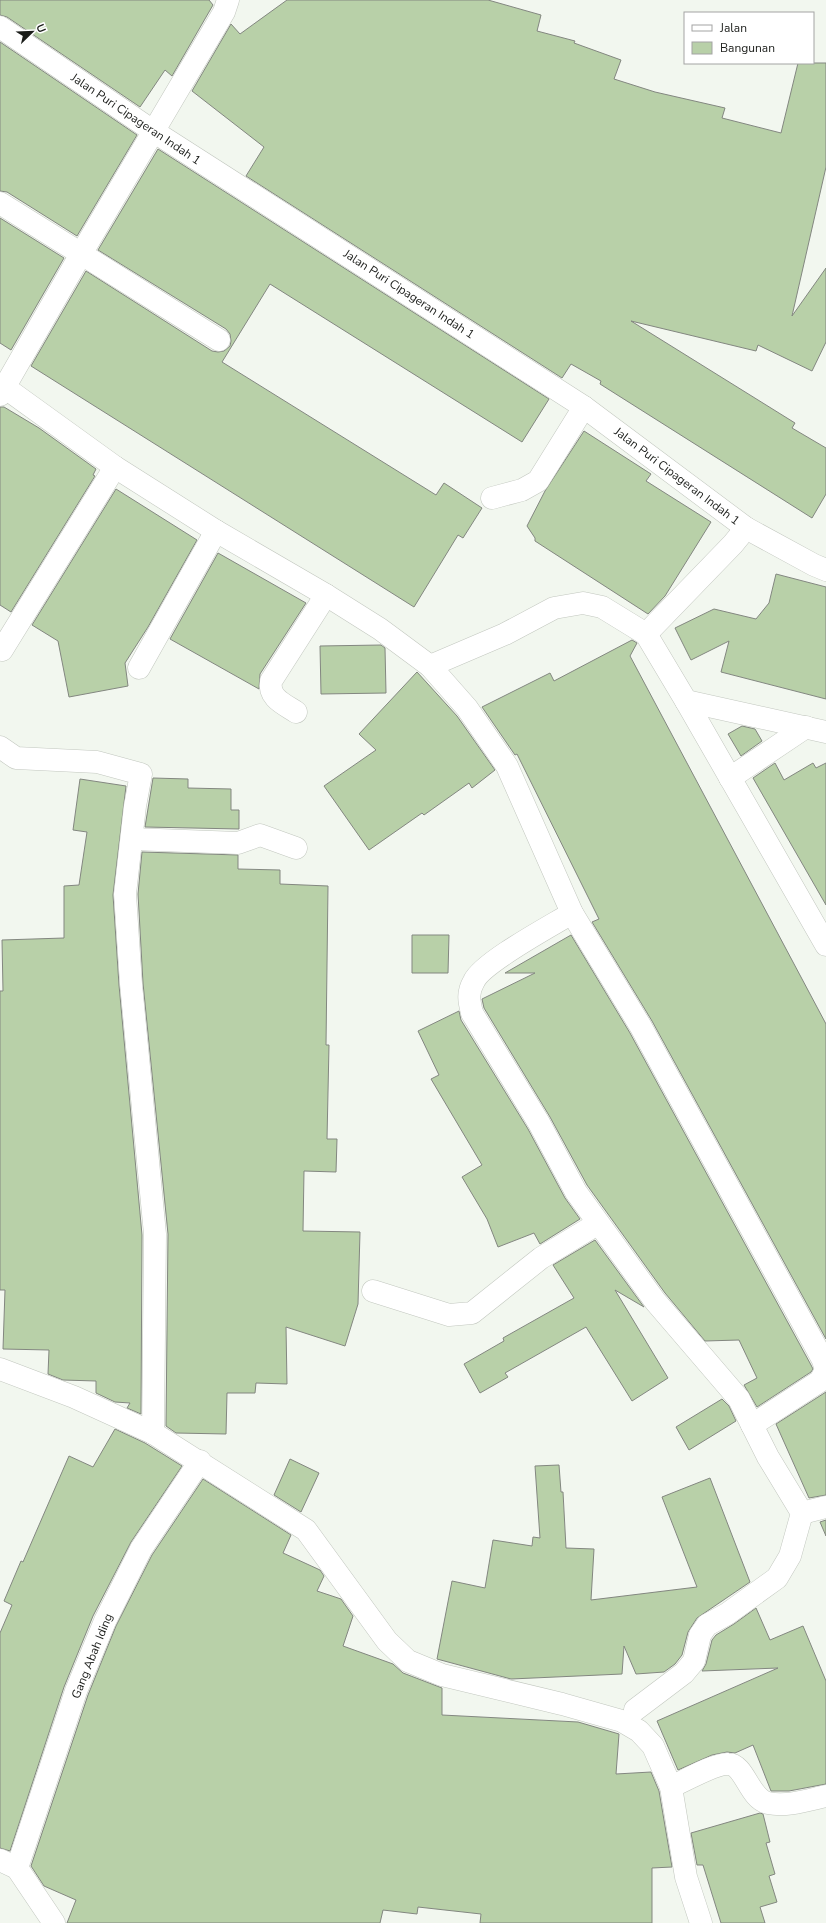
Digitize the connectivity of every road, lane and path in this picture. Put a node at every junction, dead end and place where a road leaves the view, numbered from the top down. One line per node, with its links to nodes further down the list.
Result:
1 (228, 0): 3 (street)
2 (0, 28): 3 (street, Jalan Puri Cipageran Indah 1)
3 (153, 131): 5 (street); 8 (street, Jalan Puri Cipageran Indah 1)
4 (0, 203): 5 (street)
5 (81, 254): 6 (street); 7 (street)
6 (219, 340)
7 (2, 388): 9 (street)
8 (584, 406): 10 (street); 11 (street, Jalan Puri Cipageran Indah 1)
9 (115, 468): 12 (street); 16 (street)
10 (492, 498)
11 (746, 528): 13 (street, Jalan Puri Cipageran Indah 1); 15 (street)
12 (216, 531): 14 (street); 18 (street)
13 (820, 568)
14 (326, 595): 17 (street); 20 (street)
15 (646, 634): 17 (street); 19 (street)
16 (2, 650)
17 (430, 666): 26 (street)
18 (138, 668)
19 (686, 701): 21 (street); 23 (street)
20 (296, 712)
21 (816, 730): 23 (street)
22 (0, 747): 24 (street)
23 (730, 778): 27 (street)
24 (132, 839): 25 (street); 32 (street)
25 (296, 848)
26 (572, 913): 28 (street); 31 (street)
27 (826, 945)
28 (598, 1224): 29 (street); 31 (street)
29 (373, 1291)
30 (0, 1369): 32 (street)
31 (752, 1425): 35 (street)
32 (153, 1433): 33 (street)
33 (200, 1461): 37 (street); 39 (street, Gang Abah Iding)
34 (826, 1507): 35 (street)
35 (802, 1513): 36 (street)
36 (634, 1710)
37 (671, 1787): 38 (street); 41 (street)
38 (826, 1796)
39 (9, 1864): 40 (street)
40 (54, 1923)
41 (700, 1923)

